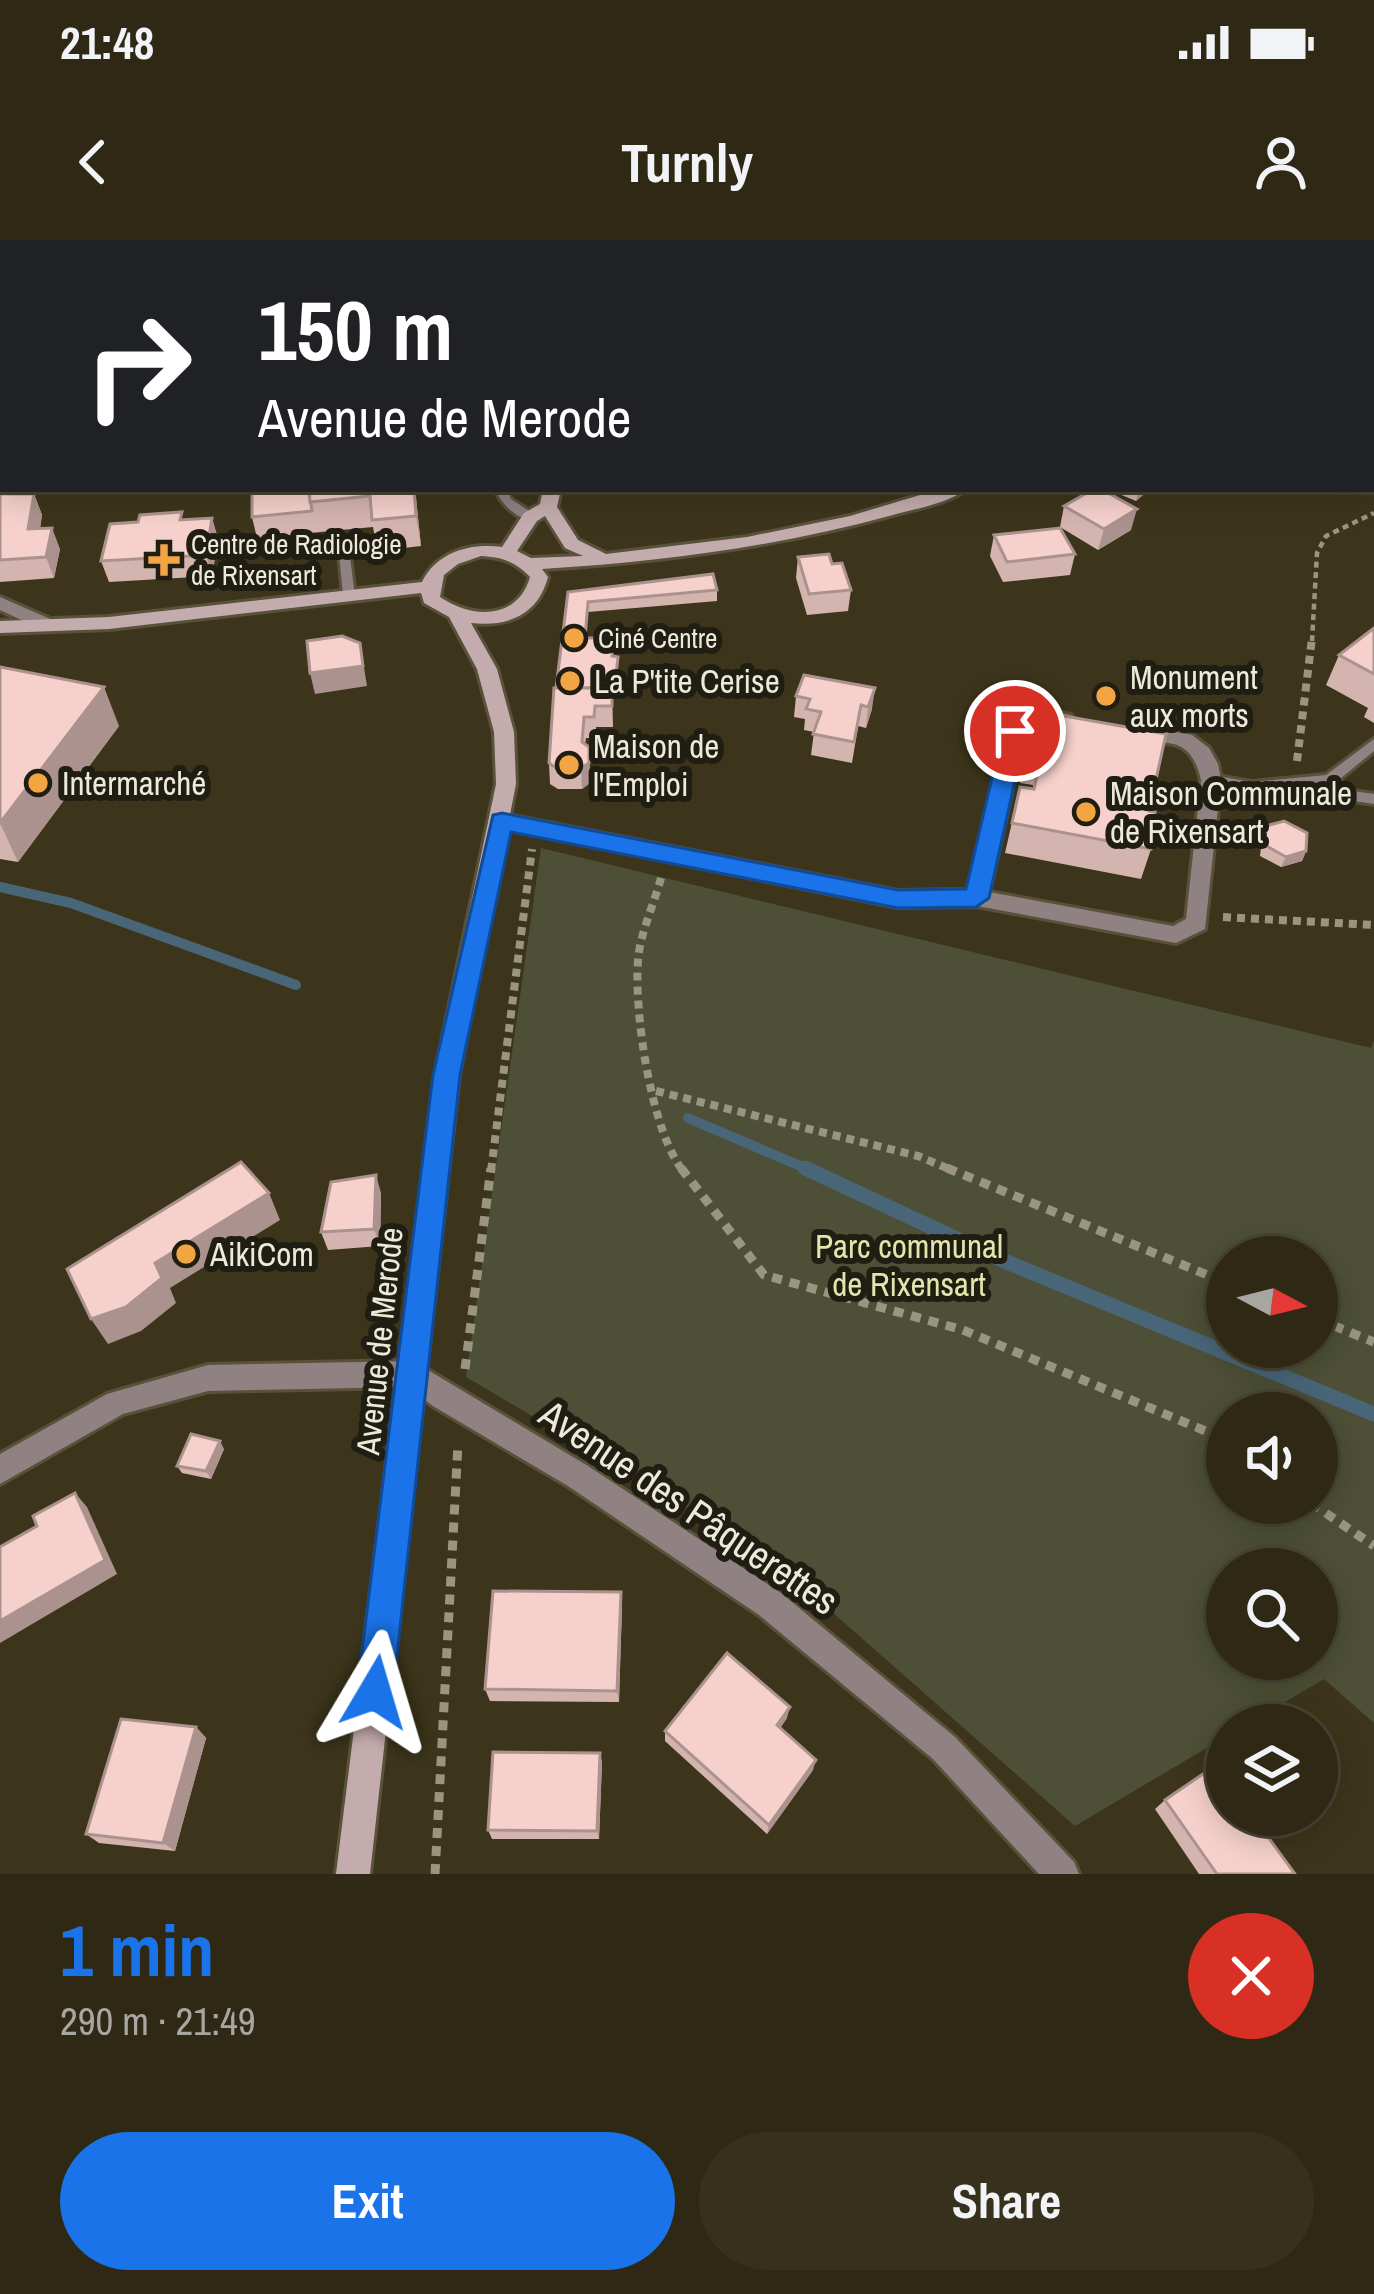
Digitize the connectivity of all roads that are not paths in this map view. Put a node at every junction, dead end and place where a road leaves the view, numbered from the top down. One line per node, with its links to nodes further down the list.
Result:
1 (502, 492): 3 (lane)
2 (948, 492): 6 (street)
3 (543, 504): 5 (street); 6 (street)
4 (269, 537): 9 (lane)
5 (507, 553): 7 (street); 8 (street)
6 (618, 560): 7 (street)
7 (530, 564): 11 (street)
8 (428, 587): 9 (street); 11 (street)
9 (349, 596): 12 (street)
10 (0, 603): 12 (street)
11 (458, 617): 18 (street, Avenue de Merode)
12 (50, 626): 13 (street)
13 (0, 627)
14 (1374, 744): 16 (lane)
15 (1211, 780): 16 (lane); 19 (street); 19 (street)
16 (1295, 786): 17 (lane)
17 (1374, 799)
18 (502, 821): 19 (street); 20 (street, Avenue de Merode)
19 (976, 898)
20 (413, 1374): 21 (street); 22 (street, Avenue de Merode); 23 (street, Avenue des Pâquerettes)
21 (0, 1470)
22 (353, 1874)
23 (1062, 1874)

